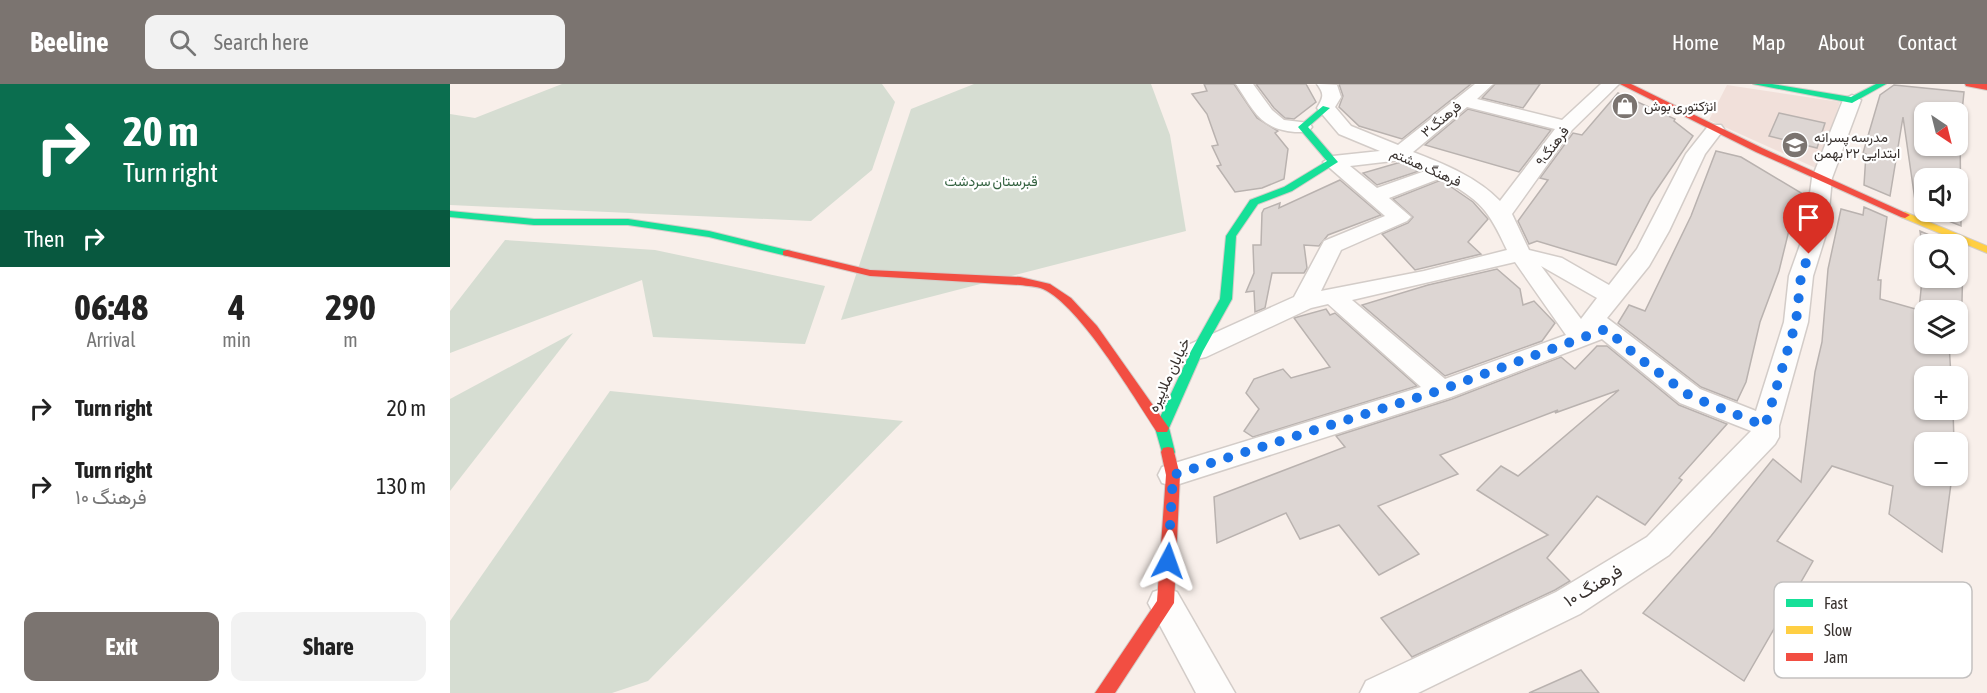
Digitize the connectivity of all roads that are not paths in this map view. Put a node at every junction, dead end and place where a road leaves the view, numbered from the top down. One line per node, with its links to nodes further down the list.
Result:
1 (1244, 84): 14 (street)
2 (1352, 84): 10 (street)
3 (1485, 84): 12 (street, فرهنگ۳)
4 (1611, 84): 13 (street, فرهنگ۹)
5 (1624, 84): 15 (street)
6 (1757, 84): 11 (street)
7 (1882, 84): 11 (street)
8 (1969, 84): 9 (street)
9 (1987, 87)
10 (1328, 96): 14 (street); 16 (street, فرهنگ هشتم)
11 (1852, 100): 19 (street, فرهنگ ۱۰)
12 (1462, 101): 13 (street); 16 (street, فرهنگ۳)
13 (1566, 126): 22 (street, فرهنگ۹)
14 (1303, 127): 17 (street)
15 (1715, 129): 19 (street); 26 (street)
16 (1398, 154): 17 (street); 18 (street, فرهنگ هشتم)
17 (1333, 162): 20 (street); 29 (street, خیابان ملاپیره)
18 (1443, 171): 20 (street); 22 (street, فرهنگ هشتم)
19 (1822, 178): 23 (street); 31 (street, فرهنگ ۱۰)
20 (1374, 196): 27 (street)
21 (450, 214): 32 (street)
22 (1501, 214): 24 (street, فرهنگ هشتم)
23 (1987, 250)
24 (1520, 254): 25 (street); 26 (street); 28 (street, فرهنگ هشتم)
25 (1333, 296): 27 (street); 30 (street)
26 (1611, 296): 28 (street)
27 (1304, 302): 29 (street)
28 (1594, 334): 30 (street); 31 (street)
29 (1197, 351): 32 (street, خیابان ملاپیره)
30 (1441, 390): 33 (street)
31 (1765, 426): 37 (street, فرهنگ ۱۰)
32 (1162, 428): 33 (street, خیابان ملاپیره)
33 (1173, 475): 34 (street, خیابان ملاپیره)
34 (1165, 603): 35 (street); 36 (street)
35 (1104, 693)
36 (1216, 693)
37 (1379, 693)

